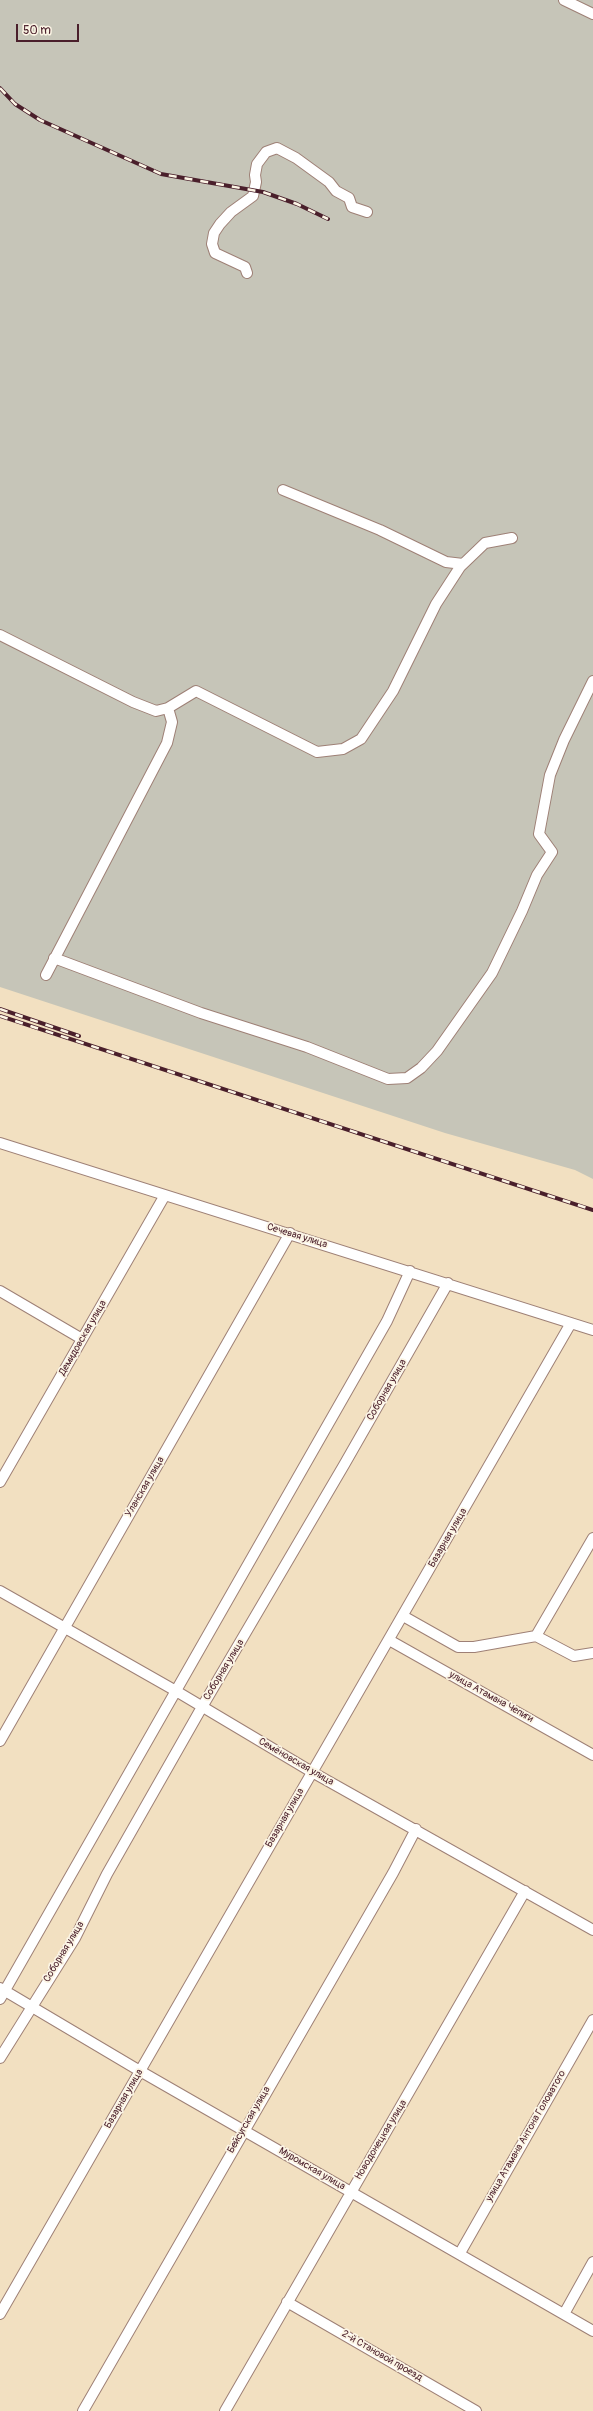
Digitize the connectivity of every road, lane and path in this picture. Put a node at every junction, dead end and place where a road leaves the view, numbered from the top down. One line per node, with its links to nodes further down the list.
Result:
1 (564, 0): 2 (street)
2 (593, 14)
3 (367, 212): 4 (street)
4 (247, 273)
5 (283, 490): 7 (street)
6 (512, 538): 7 (street)
7 (463, 564): 10 (street)
8 (0, 635): 10 (street)
9 (593, 681): 11 (street)
10 (168, 708): 11 (street)
11 (54, 958): 12 (street)
12 (46, 975)
13 (0, 1143): 14 (street, Сечевая улица)
14 (165, 1195): 15 (street, Сечевая улица); 21 (street, Демидовская улица)
15 (290, 1233): 16 (street, Сечевая улица); 26 (street, Уланская улица)
16 (410, 1271): 17 (street, Сечевая улица); 30 (street)
17 (448, 1283): 19 (street, Сечевая улица); 31 (street, Соборная улица)
18 (0, 1291): 21 (street)
19 (571, 1323): 20 (street, Сечевая улица); 25 (street, Базарная улица)
20 (593, 1330)
21 (82, 1339): 22 (street, Демидовская улица)
22 (0, 1482)
23 (593, 1538): 27 (street)
24 (0, 1591): 26 (street, Семёновская улица)
25 (403, 1616): 27 (street); 28 (street, Базарная улица)
26 (64, 1629): 30 (street, Семёновская улица); 32 (street, Уланская улица)
27 (536, 1636): 29 (street)
28 (389, 1640): 33 (street, улица Атамана Чепиги); 34 (street, Базарная улица)
29 (593, 1653)
30 (176, 1691): 31 (street, Семёновская улица); 38 (street)
31 (202, 1707): 34 (street, Семёновская улица); 39 (street, Соборная улица)
32 (0, 1742)
33 (593, 1755)
34 (312, 1772): 35 (street, Семёновская улица); 42 (street, Базарная улица)
35 (416, 1830): 36 (street, Семёновская улица); 43 (street, Бейсугская улица)
36 (525, 1891): 37 (street, Семёновская улица); 44 (street, Новодонецкая улица)
37 (593, 1930)
38 (2, 1993): 39 (street, Муромская улица)
39 (31, 2006): 41 (street, Соборная улица); 42 (street, Муромская улица)
40 (593, 2020): 45 (street, улица Атамана Антона Головатого)
41 (0, 2058)
42 (140, 2071): 43 (street, Муромская улица); 48 (street, Базарная улица)
43 (243, 2130): 44 (street, Муромская улица); 52 (street, Бейсугская улица)
44 (351, 2191): 45 (street, Муромская улица); 47 (street, Новодонецкая улица)
45 (460, 2253): 49 (street, Муромская улица)
46 (593, 2262): 49 (street)
47 (287, 2302): 51 (street, Новодонецкая улица); 53 (street, 2-й Становой проезд)
48 (0, 2314)
49 (564, 2314): 50 (street, Муромская улица)
50 (593, 2331)
51 (227, 2410)
52 (83, 2411)
53 (476, 2411)

